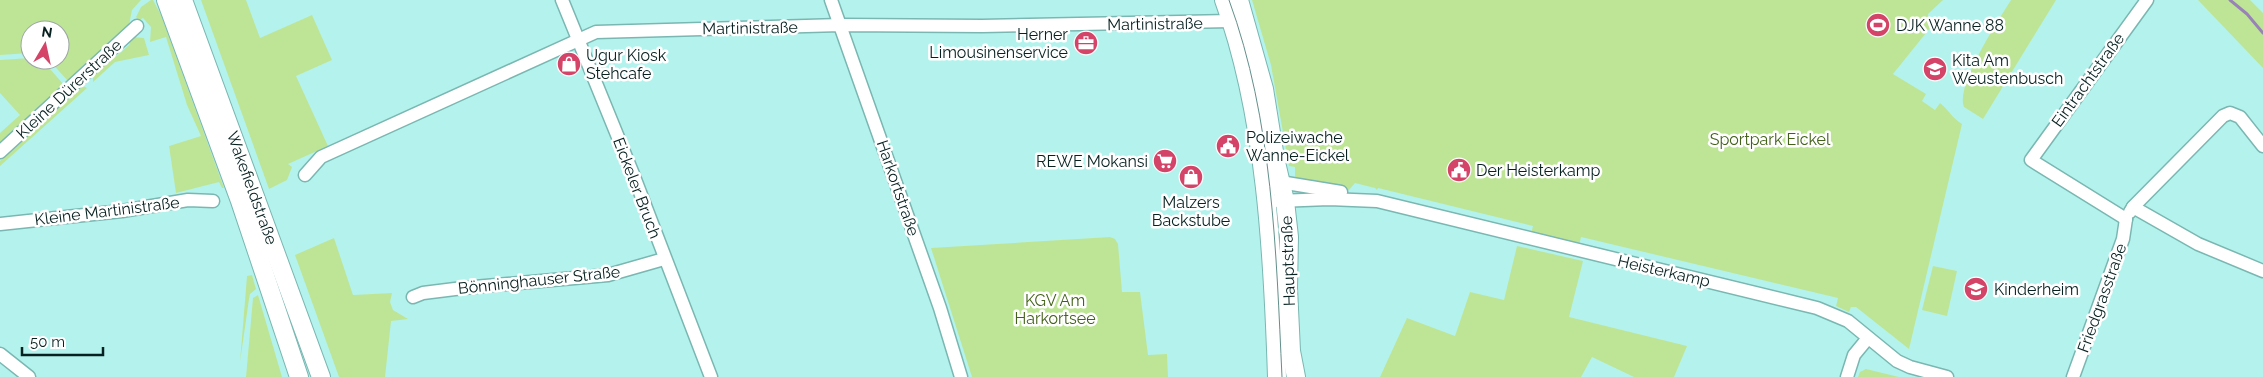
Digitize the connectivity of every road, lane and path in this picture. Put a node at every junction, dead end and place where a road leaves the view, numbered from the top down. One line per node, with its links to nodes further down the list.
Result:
1 (166, 0): 30 (main road, Wakefieldstraße)
2 (183, 0): 31 (main road, Wakefieldstraße)
3 (562, 0): 11 (street, Eickeler Bruch)
4 (831, 0): 9 (street, Harkortstraße)
5 (1224, 0): 8 (main road, Hauptstraße)
6 (1239, 0): 16 (main road, Hauptstraße)
7 (2147, 0): 22 (street, Eintrachtstraße)
8 (1231, 21): 9 (street, Martinistraße); 15 (main road, Hauptstraße)
9 (841, 25): 11 (street, Martinistraße); 33 (street, Harkortstraße)
10 (137, 26): 13 (street, Kleine Dürerstraße)
11 (578, 38): 14 (street, Martinistraße); 24 (street, Eickeler Bruch)
12 (2263, 146): 21 (street, Friedgrasstraße)
13 (0, 152)
14 (305, 175)
15 (1263, 180): 16 (street, Heisterkamp); 20 (main road, Hauptstraße)
16 (1281, 182): 17 (street, Heisterkamp); 19 (main road, Hauptstraße)
17 (1364, 199): 19 (street, Heisterkamp); 27 (street, Heisterkamp)
18 (213, 200): 23 (street, Kleine Martinistraße)
19 (1285, 201): 20 (street, Heisterkamp); 35 (main road, Hauptstraße)
20 (1266, 202): 34 (main road, Hauptstraße)
21 (2133, 207): 22 (street, Friedgrasstraße); 25 (street)
22 (2126, 219): 38 (street, Friedgrasstraße)
23 (0, 224)
24 (664, 259): 26 (street, Bönninghauser Straße); 32 (street, Eickeler Bruch)
25 (2263, 271)
26 (413, 297)
27 (1868, 338): 36 (street); 37 (street, Heisterkamp)
28 (0, 354): 29 (street)
29 (29, 377)
30 (299, 377)
31 (321, 377)
32 (711, 377)
33 (961, 377)
34 (1277, 377)
35 (1296, 377)
36 (1847, 377)
37 (1947, 377)
38 (2073, 377)

